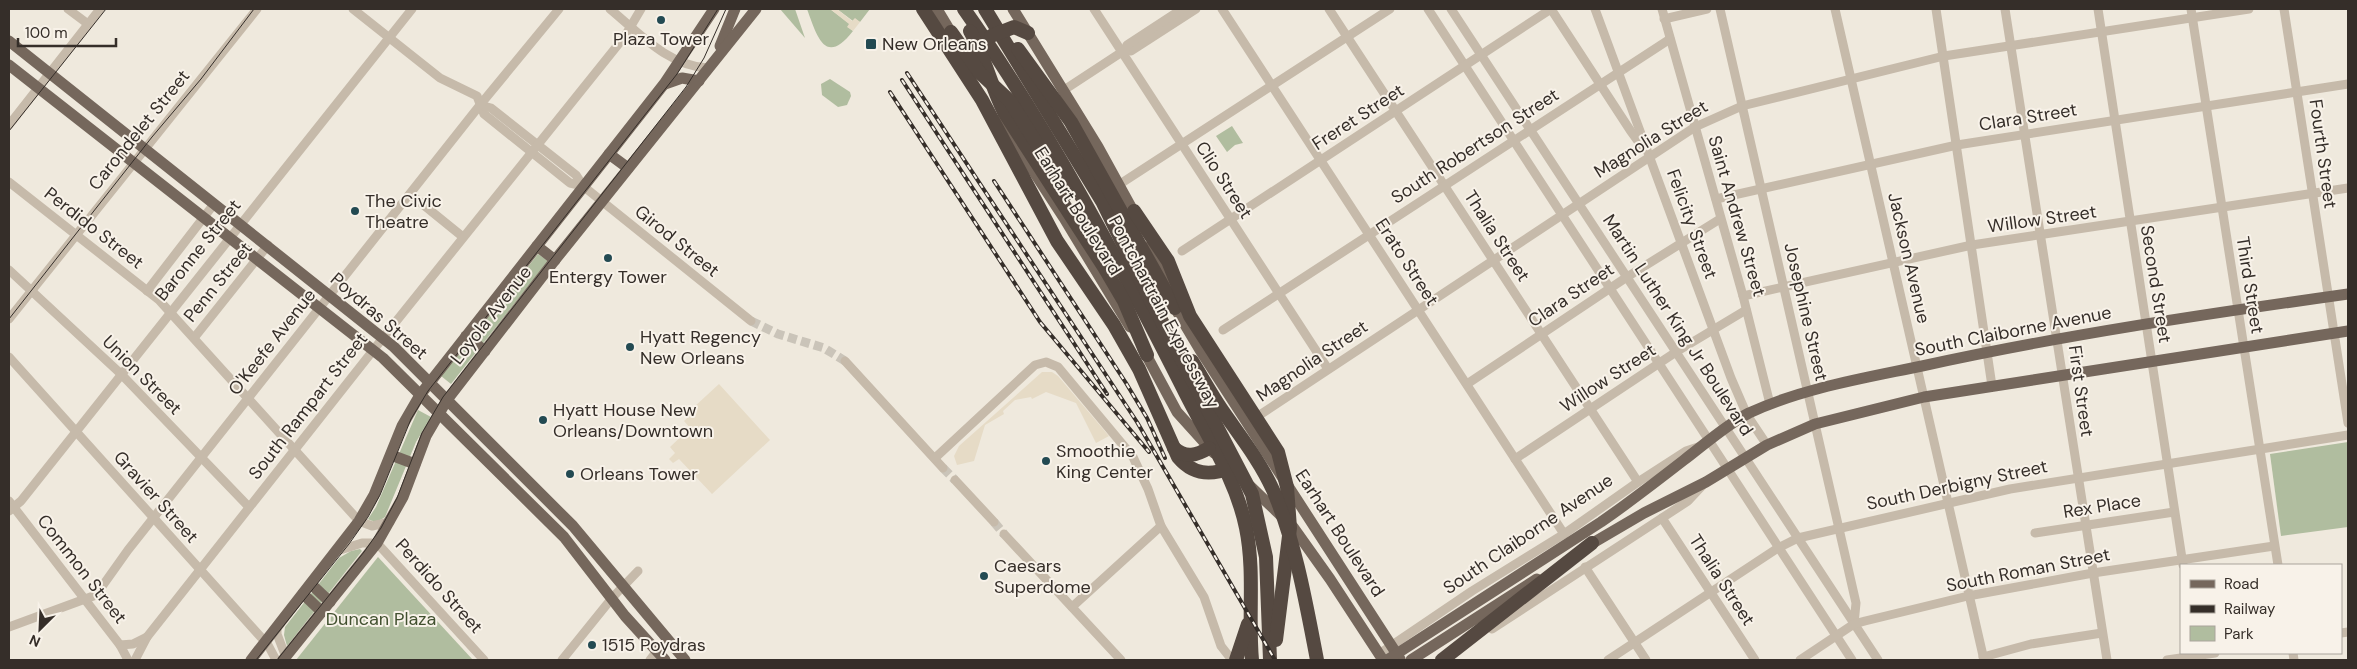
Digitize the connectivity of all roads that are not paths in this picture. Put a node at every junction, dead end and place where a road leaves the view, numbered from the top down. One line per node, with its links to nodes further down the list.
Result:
1 (68, 9): 39 (street)
2 (100, 9): 39 (street)
3 (257, 9): 82 (street, Carondelet Street)
4 (353, 9): 45 (street, Girod Street)
5 (412, 9): 45 (street, Baronne Street)
6 (559, 9): 68 (street, O'Keefe Avenue)
7 (610, 9): 40 (street)
8 (641, 9): 40 (street, South Rampart Street)
9 (714, 9): 52 (main road, Loyola Avenue)
10 (736, 9): 53 (main road)
11 (756, 9): 53 (main road, Loyola Avenue)
12 (923, 9): 190 (highway)
13 (937, 9): 41 (main road, Earhart Boulevard)
14 (958, 9): 160 (highway)
15 (964, 9): 154 (highway, Pontchartrain Expressway)
16 (986, 9): 103 (highway); 132 (highway, Pontchartrain Expressway)
17 (1013, 9): 43 (main road)
18 (1094, 9): 49 (street, Clio Street)
19 (1182, 9): 49 (street)
20 (1196, 9): 49 (street)
21 (1222, 9): 64 (street, Erato Street)
22 (1329, 9): 44 (street, Thalia Street)
23 (1390, 9): 44 (street)
24 (1428, 9): 56 (street, Martin Luther King Jr Boulevard)
25 (1451, 9): 50 (street, Martin Luther King Jr Boulevard)
26 (1551, 9): 50 (street, Freret Street); 62 (street)
27 (1595, 9): 57 (street, Felicity Street)
28 (1662, 9): 38 (street, Saint Andrew Street)
29 (1707, 9): 38 (street)
30 (1720, 9): 70 (street, Josephine Street)
31 (1835, 9): 59 (street, Jackson Avenue)
32 (1936, 9): 51 (street)
33 (2005, 9): 48 (street, First Street)
34 (2098, 9): 42 (street, Second Street)
35 (2250, 9): 37 (street, Magnolia Street)
36 (2284, 9): 67 (street, Fourth Street)
37 (2192, 13): 42 (street, Magnolia Street); 69 (street, Third Street)
38 (1664, 18): 46 (street, Saint Andrew Street)
39 (88, 24): 58 (street)
40 (632, 27): 52 (street); 83 (street, South Rampart Street)
41 (951, 32): 54 (highway); 160 (main road, Earhart Boulevard)
42 (2101, 32): 48 (street, Magnolia Street); 73 (street, Second Street)
43 (1028, 33): 54 (highway); 66 (main road)
44 (1347, 36): 64 (street); 72 (street, Thalia Street)
45 (389, 38): 68 (street, Girod Street); 109 (street, Baronne Street)
46 (1670, 39): 57 (street, South Robertson Street); 76 (street, Saint Andrew Street)
47 (9, 41): 58 (main road, Poydras Street)
48 (2011, 46): 51 (street, Magnolia Street); 78 (street, First Street)
49 (1124, 51): 66 (street); 80 (street, Clio Street)
50 (1481, 55): 56 (street, Freret Street); 77 (street, Martin Luther King Jr Boulevard)
51 (1944, 56): 59 (street, Magnolia Street); 81 (street)
52 (680, 62): 53 (street); 61 (main road, Loyola Avenue)
53 (711, 65): 60 (main road, Loyola Avenue)
54 (974, 65): 154 (highway)
55 (9, 66): 65 (main road, Poydras Street)
56 (1465, 66): 72 (street, Freret Street); 79 (street, Martin Luther King Jr Boulevard)
57 (1618, 72): 62 (street, South Robertson Street); 85 (street, Felicity Street)
58 (49, 73): 65 (street); 71 (main road, Poydras Street)
59 (1851, 79): 70 (street, Magnolia Street); 88 (street, Jackson Avenue)
60 (699, 81): 61 (main road); 89 (main road, Loyola Avenue)
61 (664, 84): 84 (main road, Loyola Avenue)
62 (1600, 84): 77 (street, South Robertson Street); 85 (street)
63 (2348, 84): 67 (street, Clara Street)
64 (1271, 86): 80 (street); 86 (street, Erato Street)
65 (37, 88): 74 (street); 75 (main road, Poydras Street)
66 (1064, 90): 91 (main road)
67 (2297, 92): 69 (street, Clara Street); 97 (street, Fourth Street)
68 (480, 105): 83 (street, Girod Street); 96 (street, O'Keefe Avenue)
69 (2206, 105): 73 (street, Clara Street); 102 (street, Third Street)
70 (1742, 106): 76 (street, Magnolia Street); 95 (street, Josephine Street)
71 (98, 111): 75 (main road); 82 (main road, Poydras Street)
72 (1396, 111): 86 (street, Freret Street); 92 (street, Thalia Street)
73 (2115, 120): 78 (street, Clara Street); 108 (street, Second Street)
74 (9, 125)
75 (86, 126): 87 (main road, Poydras Street)
76 (1695, 127): 85 (street, Magnolia Street); 98 (street, Saint Andrew Street)
77 (1531, 129): 79 (street, South Robertson Street); 101 (street, Martin Luther King Jr Boulevard)
78 (2025, 134): 81 (street, Clara Street); 113 (street, First Street)
79 (1513, 141): 92 (street, South Robertson Street); 104 (street, Martin Luther King Jr Boulevard)
80 (1181, 144): 91 (street); 107 (street, Clio Street)
81 (1957, 144): 88 (street, Clara Street); 116 (street)
82 (145, 148): 87 (street, Carondelet Street); 100 (main road, Poydras Street)
83 (534, 148): 93 (street, Girod Street); 114 (street, South Rampart Street)
84 (609, 154): 89 (main road); 93 (main road, Loyola Avenue)
85 (1650, 156): 101 (street, Magnolia Street); 115 (street, Felicity Street)
86 (1321, 160): 107 (street, Freret Street); 110 (street, Erato Street)
87 (134, 162): 105 (main road, Poydras Street); 111 (street, Carondelet Street)
88 (1870, 164): 95 (street, Clara Street); 123 (street, Jackson Avenue)
89 (628, 168): 99 (main road, Loyola Avenue)
90 (9, 182): 111 (street, Perdido Street)
91 (1120, 184): 103 (main road)
92 (1444, 185): 110 (street, South Robertson Street); 122 (street, Thalia Street)
93 (583, 186): 99 (street, Girod Street); 118 (main road, Loyola Avenue)
94 (2348, 188): 97 (street, Willow Street)
95 (1761, 189): 98 (street, Clara Street); 126 (street, Josephine Street)
96 (410, 194): 114 (street); 133 (street, O'Keefe Avenue)
97 (2312, 194): 102 (street, Willow Street); 135 (street, Fourth Street)
98 (1716, 199): 106 (street, Saint Andrew Street)
99 (602, 202): 121 (main road, Loyola Avenue); 143 (street, Girod Street)
100 (214, 204): 105 (street); 109 (main road, Poydras Street)
101 (1579, 204): 104 (street, Magnolia Street); 125 (street, Martin Luther King Jr Boulevard)
102 (2222, 208): 108 (street, Willow Street); 141 (street, Third Street)
103 (1129, 212): 136 (highway)
104 (1561, 215): 122 (street, Magnolia Street); 127 (street, Martin Luther King Jr Boulevard)
105 (204, 217): 112 (main road, Poydras Street); 129 (street)
106 (1720, 219): 115 (street, Clara Street); 134 (street, Saint Andrew Street)
107 (1230, 220): 119 (street, Freret Street); 130 (street, Clio Street)
108 (2130, 222): 113 (street, Willow Street); 144 (street, Second Street)
109 (240, 224): 112 (street, Baronne Street); 117 (main road, Poydras Street)
110 (1370, 234): 130 (street, South Robertson Street); 138 (street, Erato Street)
111 (76, 236): 128 (street, Carondelet Street); 129 (street, Perdido Street)
112 (230, 236): 120 (main road, Poydras Street); 140 (street, Baronne Street)
113 (2040, 236): 116 (street, Willow Street); 153 (street, First Street)
114 (463, 237): 152 (street, South Rampart Street)
115 (1682, 242): 125 (street, Clara Street); 145 (street, Felicity Street)
116 (1972, 245): 123 (street, Willow Street); 159 (street)
117 (268, 246): 120 (street, Penn Street); 133 (main road, Poydras Street)
118 (537, 246): 121 (main road); 150 (main road, Loyola Avenue)
119 (1182, 251)
120 (257, 259): 137 (main road, Poydras Street); 151 (street, Penn Street)
121 (555, 260): 157 (main road, Loyola Avenue)
122 (1493, 260): 138 (street, Magnolia Street); 149 (street, Thalia Street)
123 (1893, 262): 126 (street, Willow Street); 165 (street, Jackson Avenue)
124 (9, 270): 128 (street, Union Street)
125 (1627, 277): 127 (street, Clara Street); 158 (street, Martin Luther King Jr Boulevard)
126 (1784, 287): 134 (street, Willow Street); 173 (street, Josephine Street)
127 (1609, 289): 149 (street, Clara Street); 164 (street, Martin Luther King Jr Boulevard)
128 (32, 290): 142 (street, Carondelet Street); 167 (street, Union Street)
129 (147, 291): 140 (street, Perdido Street)
130 (1278, 294): 146 (street, South Robertson Street); 166 (street, Clio Street)
131 (2348, 294): 135 (main road, South Claiborne Avenue)
132 (1148, 295): 276 (highway, Pontchartrain Expressway); 277 (highway)
133 (330, 296): 137 (street, O'Keefe Avenue); 152 (main road, Poydras Street)
134 (1743, 296): 139 (street, Saint Andrew Street)
135 (2328, 297): 141 (main road, South Claiborne Avenue); 148 (street, Fourth Street)
136 (1178, 301): 170 (main road, Earhart Boulevard); 276 (highway)
137 (320, 308): 156 (main road, Poydras Street); 176 (street, O'Keefe Avenue)
138 (1418, 309): 166 (street, Magnolia Street); 171 (street, Erato Street)
139 (1746, 310): 145 (street, Willow Street); 178 (street, Saint Andrew Street)
140 (170, 311): 151 (street, Perdido Street); 167 (street, Baronne Street)
141 (2238, 311): 144 (main road, South Claiborne Avenue); 155 (street, Third Street)
142 (9, 318)
143 (751, 321)
144 (2146, 325): 153 (main road, South Claiborne Avenue); 162 (street, Second Street)
145 (1713, 329): 158 (street, Willow Street); 182 (street, Felicity Street)
146 (1222, 330)
147 (2348, 331): 148 (main road)
148 (2334, 333): 155 (main road); 183 (street, Fourth Street)
149 (1542, 334): 171 (street, Clara Street); 179 (street, Thalia Street)
150 (466, 336): 157 (main road); 169 (main road, Loyola Avenue)
151 (194, 338): 176 (street, Perdido Street)
152 (383, 338): 156 (street, South Rampart Street); 169 (main road, Poydras Street)
153 (2056, 338): 159 (main road, South Claiborne Avenue); 168 (street, First Street)
154 (1159, 341): 251 (highway, Pontchartrain Expressway)
155 (2244, 347): 162 (main road); 195 (street, Third Street)
156 (373, 350): 174 (main road, Poydras Street); 194 (street, South Rampart Street)
157 (485, 351): 177 (main road, Loyola Avenue)
158 (1676, 352): 164 (street, Willow Street); 186 (street, Martin Luther King Jr Boulevard)
159 (1987, 352): 165 (main road, South Claiborne Avenue); 172 (street)
160 (1147, 356): 180 (main road, Earhart Boulevard)
161 (9, 357): 187 (street, Gravier Street)
162 (2152, 361): 168 (main road); 201 (street, Second Street)
163 (846, 362): 198 (street)
164 (1659, 363): 179 (street, Willow Street); 189 (street, Martin Luther King Jr Boulevard)
165 (1917, 367): 173 (main road, South Claiborne Avenue); 175 (street, Jackson Avenue)
166 (1328, 369): 185 (street, Magnolia Street)
167 (120, 374): 187 (street, Baronne Street); 197 (street, Union Street)
168 (2061, 375): 172 (main road); 207 (street, First Street)
169 (428, 382): 174 (main road, Loyola Avenue); 177 (main road, Poydras Street)
170 (1224, 384): 180 (main road); 185 (main road, Earhart Boulevard)
171 (1467, 384): 200 (street, Erato Street)
172 (1992, 386): 175 (main road)
173 (1808, 392): 178 (main road, South Claiborne Avenue); 184 (street, Josephine Street)
174 (420, 395): 181 (main road, Poydras Street); 196 (main road, Loyola Avenue)
175 (1924, 397): 184 (main road); 214 (street, Jackson Avenue)
176 (248, 399): 194 (street, Perdido Street); 197 (street, O'Keefe Avenue)
177 (447, 400): 181 (main road, Loyola Avenue); 203 (main road, Poydras Street)
178 (1770, 404): 182 (main road, South Claiborne Avenue)
179 (1590, 408): 200 (street, Willow Street); 211 (street, Thalia Street)
180 (1177, 412): 193 (main road, Earhart Boulevard)
181 (438, 413): 202 (main road, Loyola Avenue); 208 (main road, Poydras Street)
182 (1747, 414): 186 (main road, South Claiborne Avenue); 191 (street, Felicity Street)
183 (2348, 423)
184 (1815, 424): 191 (main road); 225 (street, Josephine Street)
185 (1252, 427): 193 (main road); 205 (main road); 261 (main road, Earhart Boulevard)
186 (1727, 428): 189 (main road, South Claiborne Avenue); 199 (street, Martin Luther King Jr Boulevard)
187 (76, 432): 215 (street, Baronne Street); 219 (street, Gravier Street)
188 (2348, 435): 195 (street, South Derbigny Street)
189 (1708, 440): 192 (main road, South Claiborne Avenue); 206 (street, Martin Luther King Jr Boulevard)
190 (1171, 443): 193 (highway); 205 (highway)
191 (1767, 446): 199 (main road)
192 (1698, 447): 211 (street, South Claiborne Avenue); 265 (main road, South Claiborne Avenue)
193 (1210, 448): 205 (main road, Earhart Boulevard)
194 (294, 449): 216 (street, South Rampart Street); 220 (street, Perdido Street)
195 (2259, 449): 201 (street, South Derbigny Street); 232 (street, Third Street)
196 (391, 455): 202 (main road); 220 (main road, Loyola Avenue)
197 (202, 457): 216 (street, Union Street); 219 (street, O'Keefe Avenue)
198 (935, 458): 204 (street); 224 (street)
199 (1746, 458): 206 (main road); 229 (street, Martin Luther King Jr Boulevard)
200 (1515, 459): 228 (street, Erato Street)
201 (2168, 463): 207 (street, South Derbigny Street); 217 (street, Second Street)
202 (415, 464): 221 (main road, Loyola Avenue)
203 (515, 468): 208 (main road); 210 (main road, Poydras Street)
204 (943, 468)
205 (1230, 468): 265 (main road, Earhart Boulevard)
206 (1728, 469): 212 (main road); 233 (street, Martin Luther King Jr Boulevard)
207 (2078, 477): 214 (street, South Derbigny Street); 223 (street, First Street)
208 (505, 478): 213 (main road, Poydras Street)
209 (955, 480): 222 (street)
210 (529, 482): 213 (main road); 242 (main road, Poydras Street)
211 (1638, 482): 228 (street, South Claiborne Avenue)
212 (1706, 482): 218 (street); 231 (main road)
213 (519, 492): 246 (main road, Poydras Street)
214 (1948, 502): 225 (street, South Derbigny Street); 245 (street, Jackson Avenue)
215 (10, 506): 247 (street, Common Street)
216 (249, 507): 238 (street, South Rampart Street)
217 (2174, 512): 223 (street, Rex Place); 235 (street, Second Street)
218 (1662, 518): 237 (street); 244 (street, Thalia Street)
219 (153, 519): 238 (street, Gravier Street); 247 (street, O'Keefe Avenue)
220 (359, 521): 221 (street, Perdido Street); 234 (main road, Loyola Avenue)
221 (390, 522): 230 (main road, Loyola Avenue)
222 (994, 522)
223 (2086, 525): 226 (street, Rex Place); 240 (street, First Street)
224 (1161, 526): 249 (street); 274 (street)
225 (1839, 527): 229 (street, South Derbigny Street); 252 (street, Josephine Street)
226 (2035, 533)
227 (1004, 534): 249 (street)
228 (1564, 534): 261 (street, South Claiborne Avenue)
229 (1798, 538): 233 (street, South Derbigny Street); 252 (street, Martin Luther King Jr Boulevard)
230 (377, 543): 234 (street, Perdido Street); 248 (main road, Loyola Avenue); 270 (street, Perdido Street)
231 (1592, 543): 279 (main road); 280 (highway)
232 (2274, 546): 235 (street, South Roman Street); 236 (street, Third Street)
233 (1778, 548): 244 (street, South Derbigny Street); 256 (street, Martin Luther King Jr Boulevard)
234 (337, 551): 241 (main road, Loyola Avenue)
235 (2182, 563): 240 (street, South Roman Street)
236 (2278, 564)
237 (1585, 567): 259 (street); 280 (street)
238 (200, 570): 257 (street, South Rampart Street); 258 (street, Gravier Street)
239 (638, 571): 242 (street)
240 (2093, 573): 245 (street, South Roman Street); 255 (street, First Street)
241 (311, 584): 243 (main road, Loyola Avenue); 248 (main road)
242 (623, 586): 246 (street); 272 (main road, Poydras Street)
243 (303, 594): 250 (main road); 254 (main road, Loyola Avenue)
244 (1711, 594): 259 (street, South Derbigny Street); 283 (street, Thalia Street)
245 (1968, 596): 252 (street, South Roman Street); 266 (street, Jackson Avenue)
246 (612, 598): 264 (main road, Poydras Street); 271 (street)
247 (85, 599): 253 (street, O'Keefe Avenue); 260 (street, Common Street)
248 (330, 602): 250 (main road, Loyola Avenue)
249 (1072, 607): 273 (street)
250 (322, 612): 269 (main road, Loyola Avenue)
251 (1250, 617): 274 (highway); 275 (highway, Pontchartrain Expressway)
252 (1854, 624): 256 (street, South Roman Street); 286 (street, Martin Luther King Jr Boulevard)
253 (9, 627)
254 (277, 627): 258 (main road, Loyola Avenue); 269 (street)
255 (2102, 633): 266 (street); 287 (street, First Street)
256 (1836, 636): 284 (street, South Roman Street); 285 (street, Martin Luther King Jr Boulevard)
257 (147, 637): 260 (street); 262 (street, South Rampart Street)
258 (265, 642): 268 (main road, Loyola Avenue); 269 (street, Gravier Street)
259 (1634, 643): 281 (street, South Derbigny Street); 282 (street)
260 (120, 645): 267 (street, Common Street)
261 (1392, 646): 265 (street, South Claiborne Avenue); 278 (main road, Earhart Boulevard)
262 (140, 656): 267 (street, South Rampart Street)
263 (2197, 656): 288 (street)
264 (657, 657)
265 (1383, 658)
266 (1984, 658)
267 (129, 660)
268 (251, 660)
269 (283, 660)
270 (484, 660)
271 (562, 660)
272 (685, 660)
273 (1121, 660)
274 (1234, 660)
275 (1252, 660)
276 (1271, 660)
277 (1317, 660)
278 (1401, 660)
279 (1411, 660)
280 (1443, 660)
281 (1608, 660)
282 (1646, 660)
283 (1755, 660)
284 (1800, 660)
285 (1852, 660)
286 (1878, 660)
287 (2107, 660)
288 (2167, 660)

